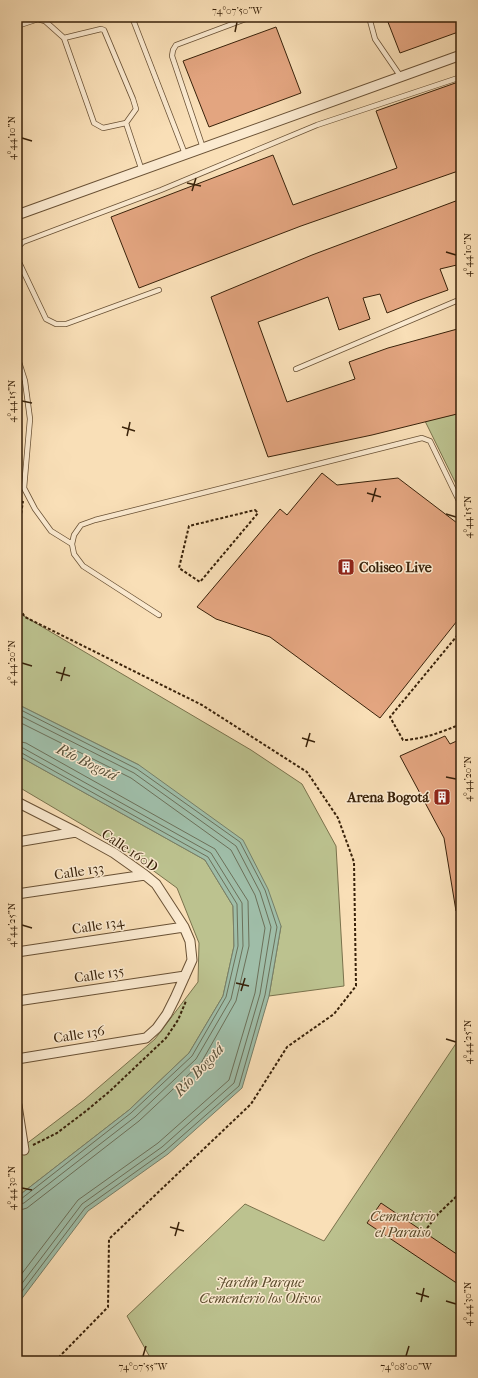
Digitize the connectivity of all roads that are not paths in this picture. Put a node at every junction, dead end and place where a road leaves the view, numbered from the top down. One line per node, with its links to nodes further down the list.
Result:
1 (132, 17): 11 (lane)
2 (250, 17): 10 (lane)
3 (369, 17): 8 (lane)
4 (17, 26): 5 (lane)
5 (64, 38): 9 (lane); 9 (lane)
6 (461, 55): 8 (street)
7 (461, 76): 14 (lane)
8 (401, 77): 10 (street)
9 (126, 123): 12 (lane)
10 (203, 148): 11 (street)
11 (185, 154): 12 (street)
12 (142, 171): 13 (street)
13 (17, 215)
14 (17, 248)
15 (17, 258): 16 (lane)
16 (159, 290)
17 (461, 299): 19 (lane)
18 (17, 356): 21 (lane)
19 (296, 369)
20 (461, 506): 21 (lane)
21 (72, 544): 22 (lane)
22 (159, 615)
23 (17, 802): 24 (street, Calle 160D)
24 (76, 832): 25 (street); 26 (street, Calle 160D)
25 (17, 842)
26 (145, 875): 27 (street, Calle 133); 28 (street, Calle 160D)
27 (17, 894)
28 (184, 927): 29 (street, Calle 134); 30 (street, Calle 160D)
29 (17, 952)
30 (185, 976): 31 (street, Calle 135); 32 (street, Calle 160D)
31 (17, 1001)
32 (146, 1038): 33 (street, Calle 136)
33 (17, 1059)
34 (17, 1105): 35 (street)
35 (24, 1150)

